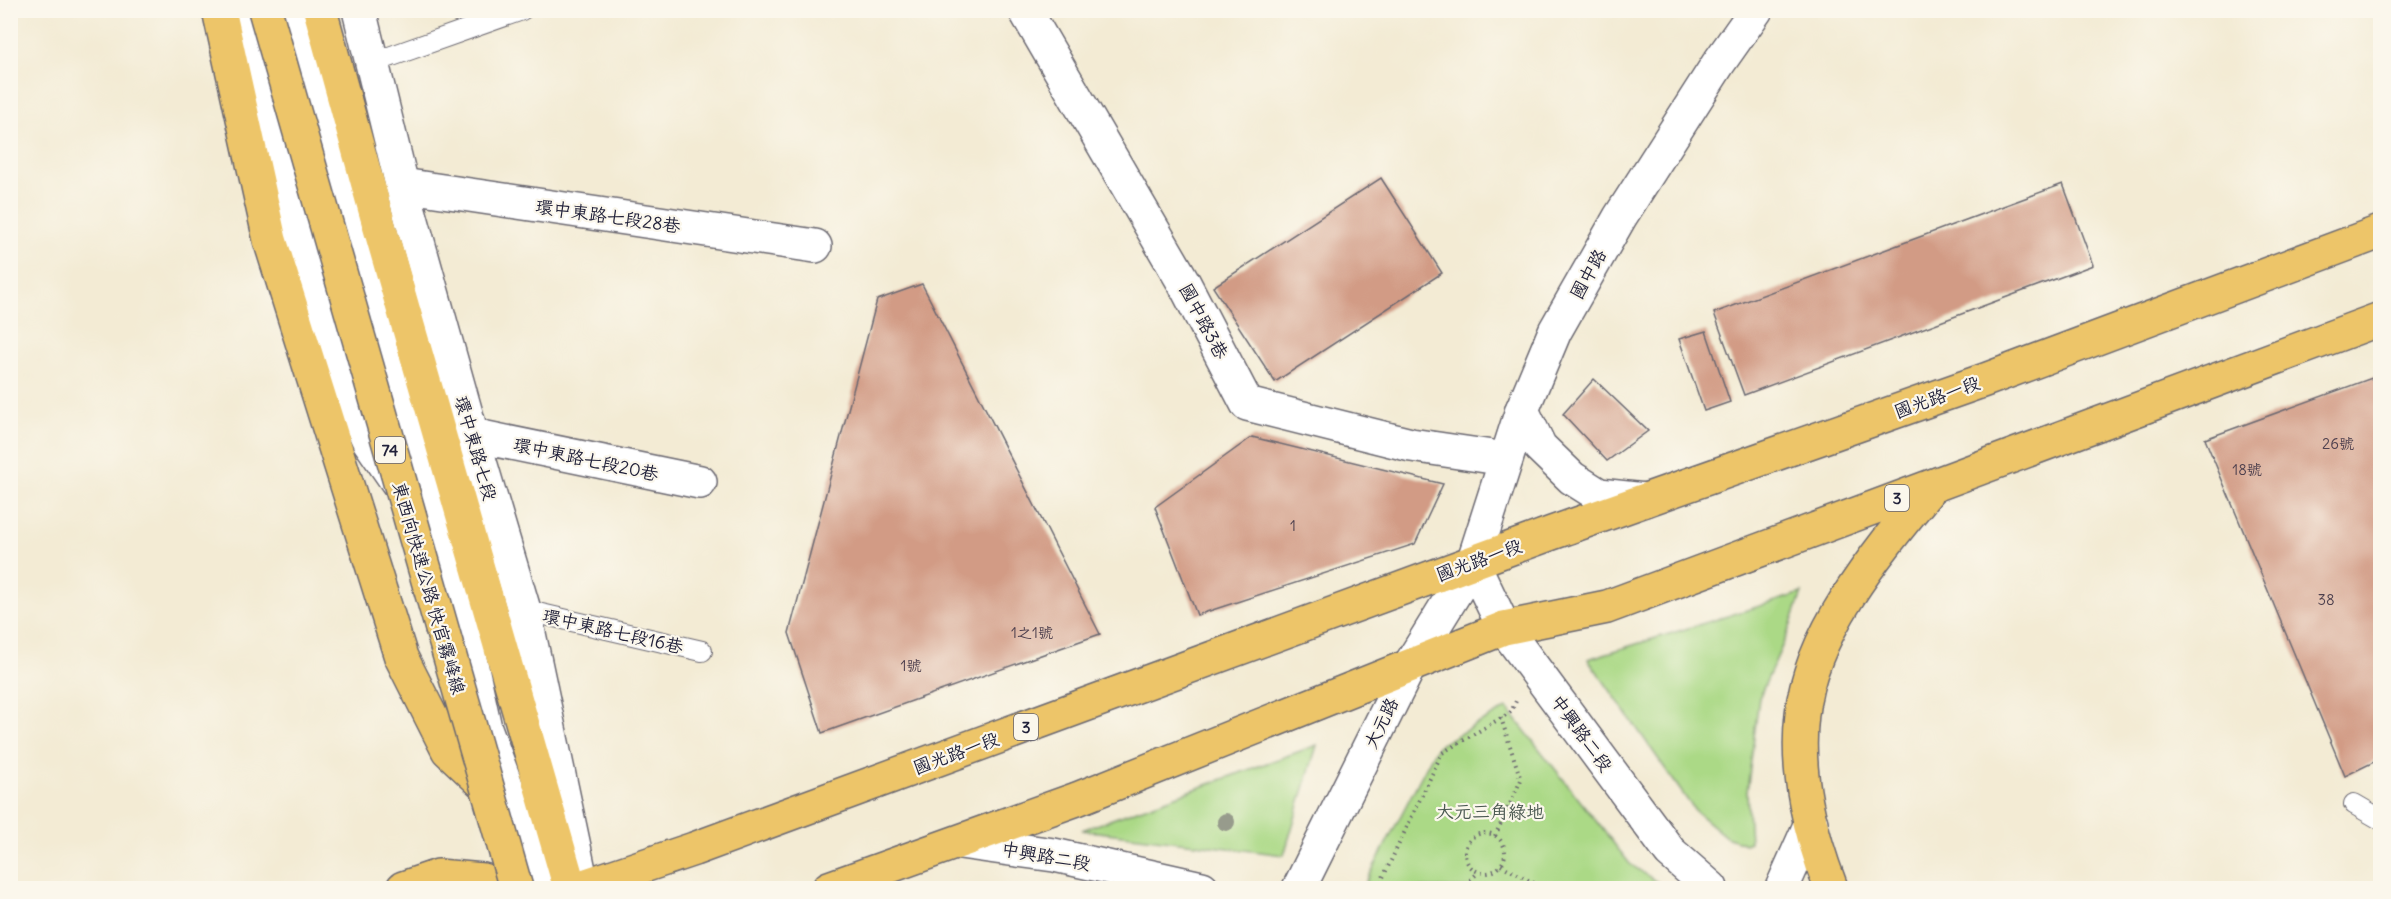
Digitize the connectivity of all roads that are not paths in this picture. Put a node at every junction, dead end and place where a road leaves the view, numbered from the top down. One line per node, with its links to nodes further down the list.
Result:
1 (219, 10): 27 (main road)
2 (241, 10): 21 (street)
3 (265, 10): 27 (main road, 東西向快速公路 快官霧峰線 / 74, bridge)
4 (296, 10): 21 (street)
5 (321, 10): 35 (main road)
6 (359, 10): 10 (street, 環中東路七段)
7 (522, 10): 10 (lane)
8 (1025, 10): 17 (street, 國中路3巷)
9 (1756, 10): 15 (street, 國中路)
10 (372, 63): 11 (street, 環中東路七段)
11 (402, 185): 13 (street, 環中東路七段28巷); 16 (street, 環中東路七段)
12 (2380, 232): 20 (main road, 國光路一段 / 3)
13 (815, 246)
14 (2380, 319): 19 (main road, 3)
15 (1522, 410): 17 (street, 國中路); 20 (street)
16 (472, 435): 18 (street, 環中東路七段20巷); 23 (street, 環中東路七段)
17 (1506, 459): 22 (street, 國中路)
18 (700, 482)
19 (1934, 485): 24 (main road, 3); 30 (main road)
20 (1645, 500): 22 (main road, 國光路一段 / 3)
21 (447, 553): 34 (street)
22 (1473, 563): 24 (street, 中興路二段); 26 (street, 大元路); 35 (main road, 國光路一段 / 3)
23 (524, 610): 25 (lane, 環中東路七段16巷); 35 (street, 環中東路七段)
24 (1504, 628): 26 (main road, 3); 39 (street, 中興路二段)
25 (702, 651)
26 (1410, 665): 31 (main road, 3); 38 (street, 大元路)
27 (485, 784): 33 (main road, 東西向快速公路 快官霧峰線 / 74, bridge)
28 (2354, 804): 29 (lane)
29 (2380, 819)
30 (1811, 823): 40 (street); 41 (main road)
31 (960, 842): 36 (main road, 3); 37 (street, 中興路二段)
32 (403, 888): 33 (main road)
33 (514, 888)
34 (544, 888)
35 (579, 888)
36 (829, 888)
37 (1202, 888)
38 (1299, 888)
39 (1711, 888)
40 (1782, 888)
41 (1831, 888)

